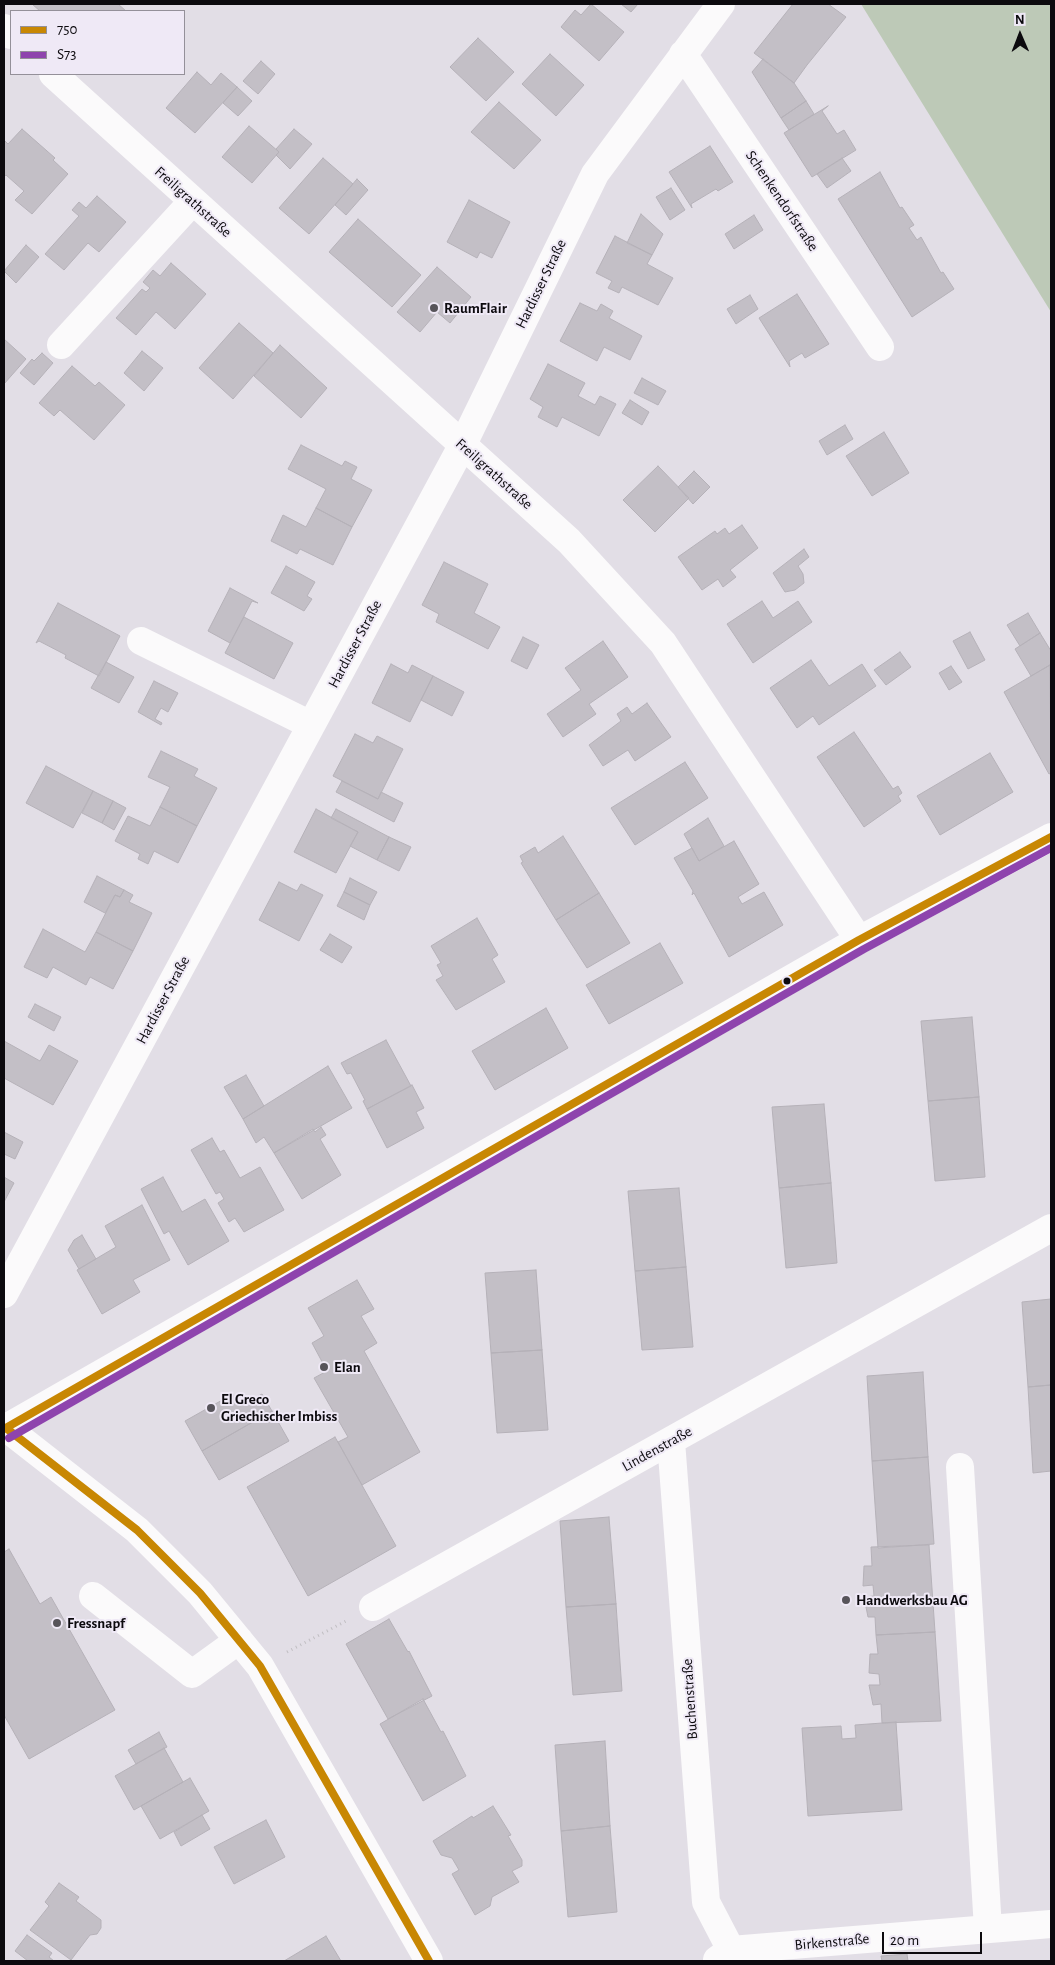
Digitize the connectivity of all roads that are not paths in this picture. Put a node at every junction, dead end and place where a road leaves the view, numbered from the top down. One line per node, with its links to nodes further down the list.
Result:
1 (721, 4): 2 (street, Hardisser Straße)
2 (683, 54): 6 (street, Schenkendorfstraße); 7 (street, Hardisser Straße)
3 (54, 75): 4 (street, Freiligrathstraße)
4 (192, 202): 5 (street); 7 (street, Freiligrathstraße)
5 (61, 345)
6 (880, 347)
7 (462, 446): 9 (street, Hardisser Straße); 11 (street, Freiligrathstraße)
8 (141, 641): 9 (street)
9 (311, 725): 13 (street, Hardisser Straße)
10 (1051, 837): 11 (street)
11 (859, 940): 14 (street)
12 (1051, 1228): 15 (street, Lindenstraße)
13 (4, 1294)
14 (5, 1428): 19 (street)
15 (671, 1441): 18 (street, Lindenstraße); 22 (street, Buchenstraße)
16 (960, 1467): 21 (street)
17 (93, 1596): 19 (street)
18 (373, 1607)
19 (239, 1640): 23 (street)
20 (1051, 1924): 21 (street, Birkenstraße)
21 (988, 1929): 22 (street, Birkenstraße)
22 (727, 1958)
23 (429, 1961)

